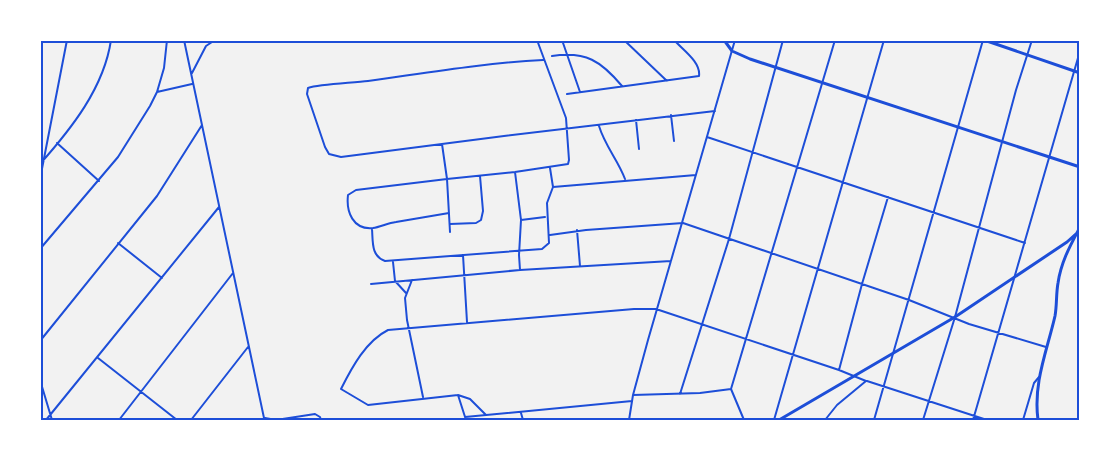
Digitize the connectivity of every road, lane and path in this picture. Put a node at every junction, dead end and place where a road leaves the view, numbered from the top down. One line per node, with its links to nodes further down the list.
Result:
1 (67, 40): 50 (street)
2 (111, 40): 45 (street)
3 (167, 40): 31 (street)
4 (184, 40): 25 (street)
5 (215, 40): 25 (street)
6 (537, 40): 22 (street)
7 (562, 40): 19 (street)
8 (624, 40): 27 (street)
9 (674, 40): 27 (street)
10 (724, 40): 17 (street)
11 (735, 40): 17 (street)
12 (783, 40): 23 (street)
13 (835, 40): 28 (street)
14 (884, 40): 34 (street)
15 (983, 40): 20 (street); 40 (street)
16 (1032, 40): 20 (street)
17 (732, 51): 23 (street); 35 (street)
18 (1080, 51): 24 (street)
19 (566, 54): 21 (street); 30 (street); 32 (street)
20 (1028, 55): 24 (street); 44 (street)
21 (552, 56)
22 (543, 60): 41 (street); 46 (street)
23 (775, 67): 28 (street); 48 (street)
24 (1073, 71): 26 (street); 49 (street)
25 (192, 73): 29 (street)
26 (1080, 73)
27 (667, 81): 30 (street)
28 (822, 83): 34 (street); 54 (street)
29 (193, 84): 31 (street); 38 (street)
30 (622, 86): 32 (street)
31 (157, 92): 60 (street)
32 (580, 92): 33 (street)
33 (567, 94)
34 (868, 98): 40 (street); 62 (street)
35 (715, 111): 36 (street); 42 (street)
36 (671, 115): 37 (street); 43 (street)
37 (636, 120): 39 (street); 47 (street)
38 (202, 125): 65 (street); 79 (street)
39 (599, 126): 41 (street); 61 (street)
40 (957, 126): 44 (street); 66 (street)
41 (566, 129): 46 (street); 53 (street)
42 (707, 137): 48 (street); 56 (street)
43 (674, 141)
44 (1004, 142): 49 (street); 72 (street)
45 (57, 143): 50 (street); 60 (street)
46 (442, 144): 58 (street)
47 (639, 149)
48 (751, 152): 54 (street); 78 (street)
49 (1049, 157): 52 (street); 80 (street)
50 (44, 160): 51 (street); 59 (street)
51 (40, 164)
52 (1080, 167)
53 (550, 168): 55 (street); 63 (street)
54 (798, 168): 62 (street); 83 (street)
55 (515, 172): 57 (street); 69 (street)
56 (696, 175): 61 (street); 70 (street)
57 (480, 176): 58 (street); 71 (street)
58 (447, 178): 67 (street); 73 (street)
59 (40, 179)
60 (99, 181): 81 (street)
61 (625, 181): 63 (street)
62 (844, 183): 64 (street); 89 (street)
63 (553, 187): 68 (street)
64 (888, 197): 66 (street); 97 (street)
65 (219, 207): 90 (street); 92 (street)
66 (933, 212): 72 (street); 99 (street)
67 (449, 213): 71 (street); 73 (street)
68 (546, 217): 69 (street); 77 (street)
69 (521, 220): 82 (street)
70 (682, 223): 74 (street); 78 (street); 86 (street)
71 (450, 224): 76 (street)
72 (978, 227): 80 (street); 101 (street)
73 (372, 228): 85 (street)
74 (577, 230): 77 (street); 87 (street)
75 (1079, 230): 93 (street); 109 (street)
76 (450, 232)
77 (549, 235): 82 (street)
78 (729, 239): 83 (street); 103 (street)
79 (118, 243): 92 (street); 107 (street)
80 (1025, 243): 93 (street)
81 (40, 249)
82 (520, 249): 84 (street); 88 (street)
83 (772, 254): 89 (street); 106 (street)
84 (463, 255): 85 (street); 91 (street)
85 (393, 261): 95 (street)
86 (671, 261): 87 (street); 100 (street)
87 (580, 267): 88 (street)
88 (520, 270): 91 (street)
89 (817, 270): 97 (street); 111 (street)
90 (233, 273): 108 (street); 120 (street)
91 (464, 276): 94 (street); 102 (street)
92 (162, 278): 112 (street)
93 (1014, 278): 101 (street); 105 (street)
94 (412, 280): 95 (street); 98 (street)
95 (395, 281): 96 (street); 98 (street)
96 (370, 284)
97 (862, 284): 99 (street); 113 (street)
98 (406, 293): 104 (street)
99 (909, 300): 101 (street); 110 (street)
100 (656, 309): 102 (street); 103 (street); 123 (street)
101 (955, 317): 105 (street); 110 (street); 126 (street)
102 (467, 322): 104 (street)
103 (701, 323): 106 (street); 121 (street)
104 (410, 328): 124 (street); 124 (street)
105 (999, 334): 109 (street); 130 (street)
106 (747, 338): 111 (street); 119 (street)
107 (40, 342)
108 (249, 346): 131 (street); 138 (street)
109 (1046, 346): 115 (street)
110 (893, 352): 114 (street); 118 (street)
111 (792, 354): 113 (street); 142 (street)
112 (98, 358): 120 (street); 129 (street)
113 (839, 370): 114 (street)
114 (853, 376): 117 (street); 143 (street)
115 (1039, 377): 148 (street); 149 (street)
116 (40, 380): 129 (street)
117 (866, 381): 118 (street); 144 (street)
118 (884, 387): 126 (street); 145 (street)
119 (731, 388): 121 (street); 141 (street)
120 (141, 394): 136 (street); 137 (street)
121 (680, 394): 123 (street)
122 (458, 395): 124 (street); 128 (street); 133 (street)
123 (633, 395): 125 (street)
124 (423, 398)
125 (632, 401): 127 (street); 140 (street)
126 (928, 403): 130 (street); 146 (street)
127 (521, 413): 128 (street); 139 (street)
128 (486, 415): 133 (street)
129 (50, 416): 134 (street); 135 (street)
130 (974, 418): 147 (street)
131 (263, 419): 132 (street)
132 (320, 419)
133 (466, 419)
134 (46, 420)
135 (52, 420)
136 (118, 420)
137 (177, 420)
138 (191, 420)
139 (524, 420)
140 (629, 420)
141 (744, 420)
142 (774, 420)
143 (779, 420)
144 (825, 420)
145 (874, 420)
146 (923, 420)
147 (987, 420)
148 (1023, 420)
149 (1038, 420)

